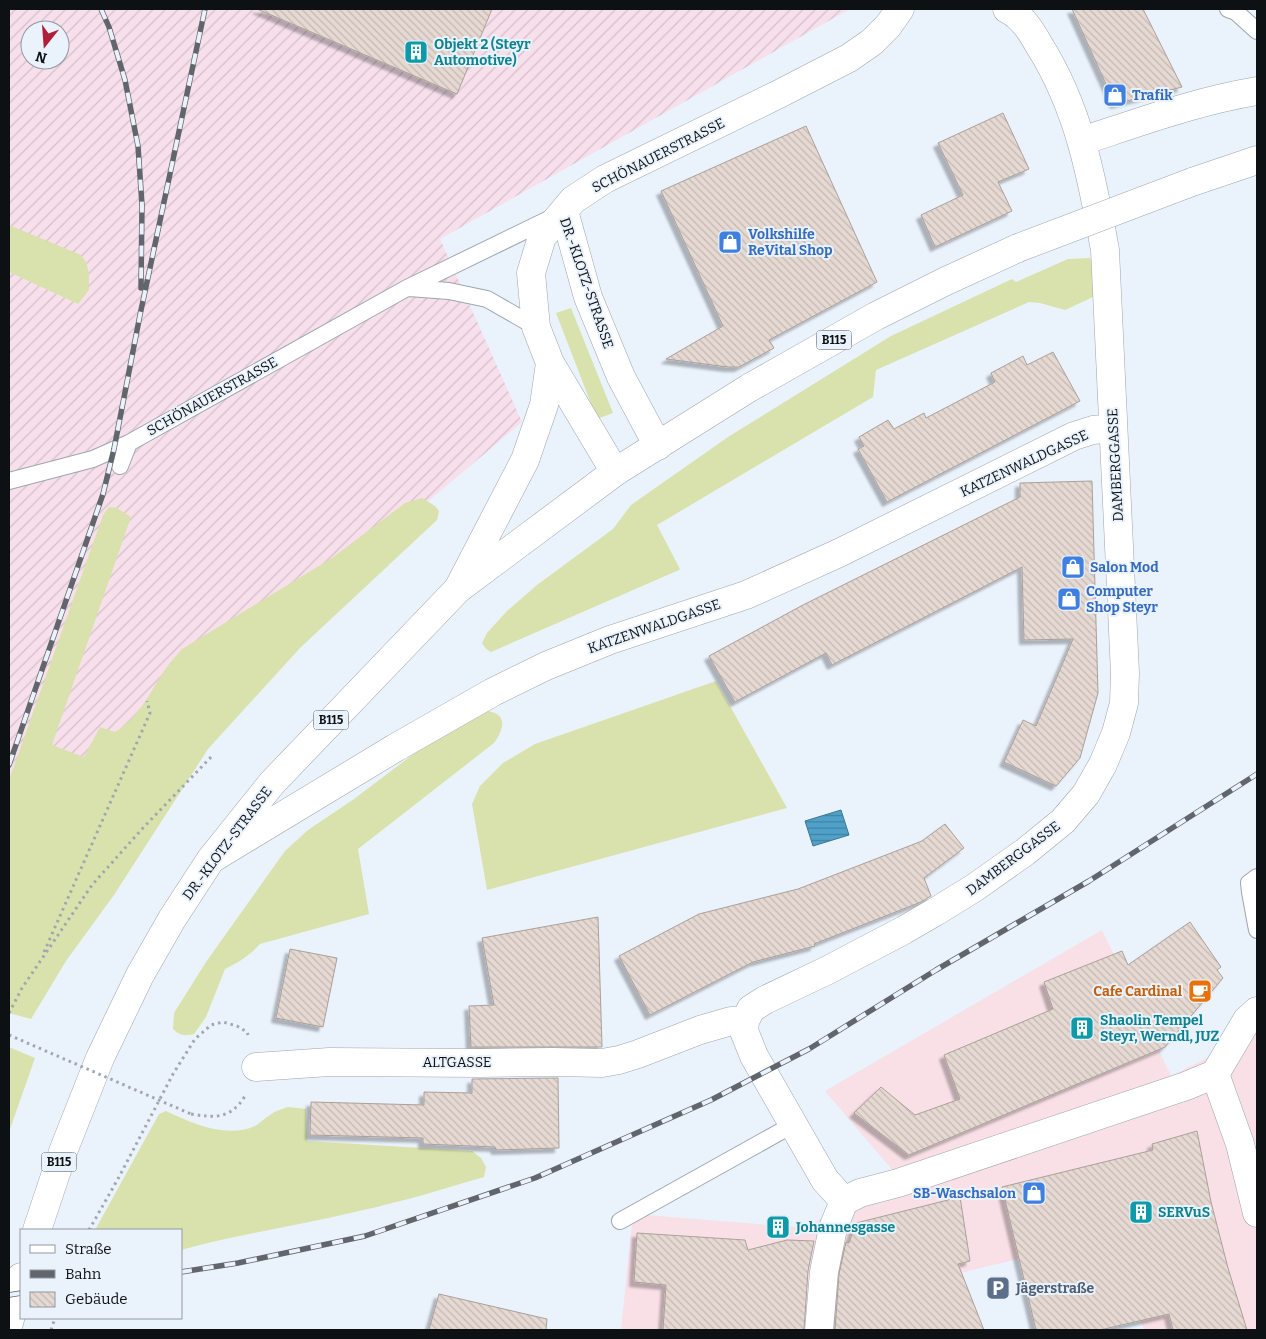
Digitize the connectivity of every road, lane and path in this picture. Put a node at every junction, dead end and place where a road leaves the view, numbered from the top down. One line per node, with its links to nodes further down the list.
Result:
1 (900, 9): 8 (street, SCHÖNAUERSTRASSE)
2 (1007, 9): 6 (street, DAMBERGGASSE)
3 (1228, 9): 4 (lane)
4 (1257, 31)
5 (1257, 91): 6 (street)
6 (1082, 141): 12 (street, DAMBERGGASSE)
7 (1257, 160): 14 (street, B115, bridge)
8 (564, 212): 9 (lane, SCHÖNAUERSTRASSE); 10 (street, DR.-KLOTZ-STRASSE); 14 (street, DR.-KLOTZ-STRASSE)
9 (407, 288): 10 (lane); 13 (lane, SCHÖNAUERSTRASSE)
10 (536, 328): 11 (street, DR.-KLOTZ-STRASSE)
11 (550, 363): 16 (street, DR.-KLOTZ-STRASSE); 18 (street, DR.-KLOTZ-STRASSE)
12 (1113, 428): 21 (street, KATZENWALDGASSE); 27 (street, DAMBERGGASSE)
13 (129, 443): 15 (lane); 17 (lane, SCHÖNAUERSTRASSE)
14 (658, 446): 16 (street, B115)
15 (120, 466)
16 (616, 472): 18 (street, DR.-KLOTZ-STRASSE / B115)
17 (9, 481)
18 (458, 590): 21 (street, DR.-KLOTZ-STRASSE / B115)
19 (147, 701): 24 (path)
20 (214, 755): 24 (path)
21 (212, 859): 36 (street, DR.-KLOTZ-STRASSE / B115)
22 (1257, 877): 23 (lane)
23 (1257, 930)
24 (40, 960): 26 (path)
25 (1257, 1012): 31 (street)
26 (9, 1013)
27 (745, 1021): 30 (street, ALTGASSE); 32 (street)
28 (223, 1022): 37 (path)
29 (9, 1035): 30 (path, bridge)
30 (256, 1067)
31 (1215, 1074): 33 (street); 34 (street)
32 (794, 1124): 33 (street); 35 (lane)
33 (844, 1201): 40 (street)
34 (1257, 1213)
35 (620, 1221)
36 (37, 1229)
37 (90, 1229)
38 (20, 1281): 39 (street)
39 (9, 1323)
40 (819, 1330)

